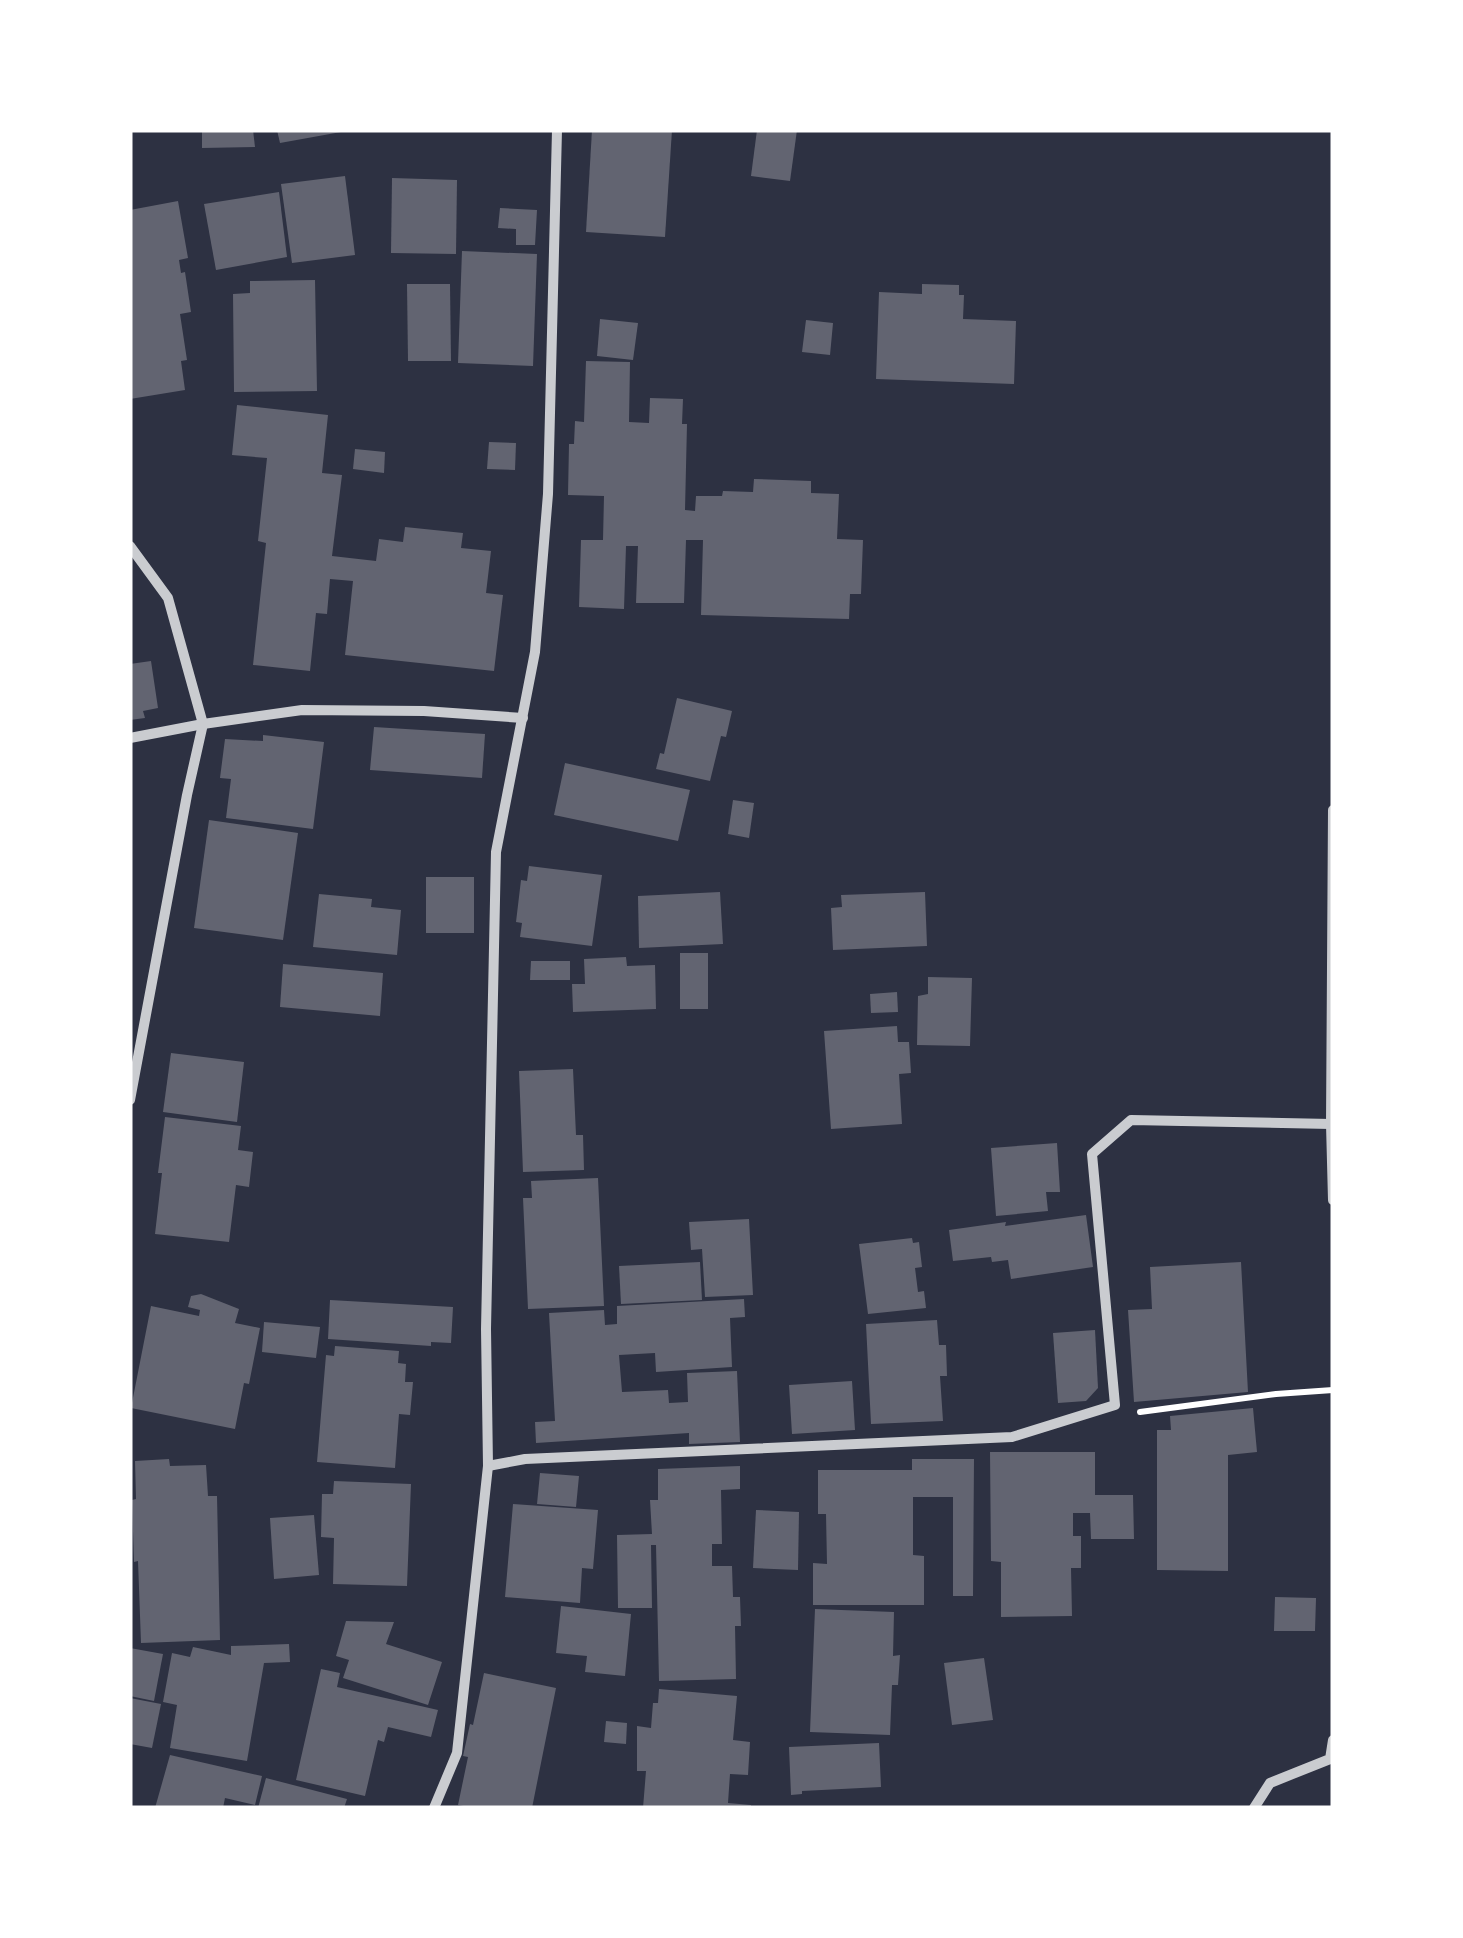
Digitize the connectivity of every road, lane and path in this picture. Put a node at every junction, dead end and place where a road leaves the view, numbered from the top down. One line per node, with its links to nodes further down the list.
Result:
1 (557, 130): 3 (street)
2 (130, 546): 4 (street)
3 (523, 718): 4 (street); 12 (street)
4 (203, 724): 5 (street); 7 (street)
5 (130, 738)
6 (1333, 810): 8 (street)
7 (130, 1100)
8 (1331, 1124): 9 (street); 11 (street)
9 (1333, 1200)
10 (1333, 1390): 11 (path)
11 (1115, 1406): 12 (street)
12 (488, 1466): 14 (street)
13 (1333, 1740): 15 (street)
14 (434, 1808)
15 (1254, 1808)

